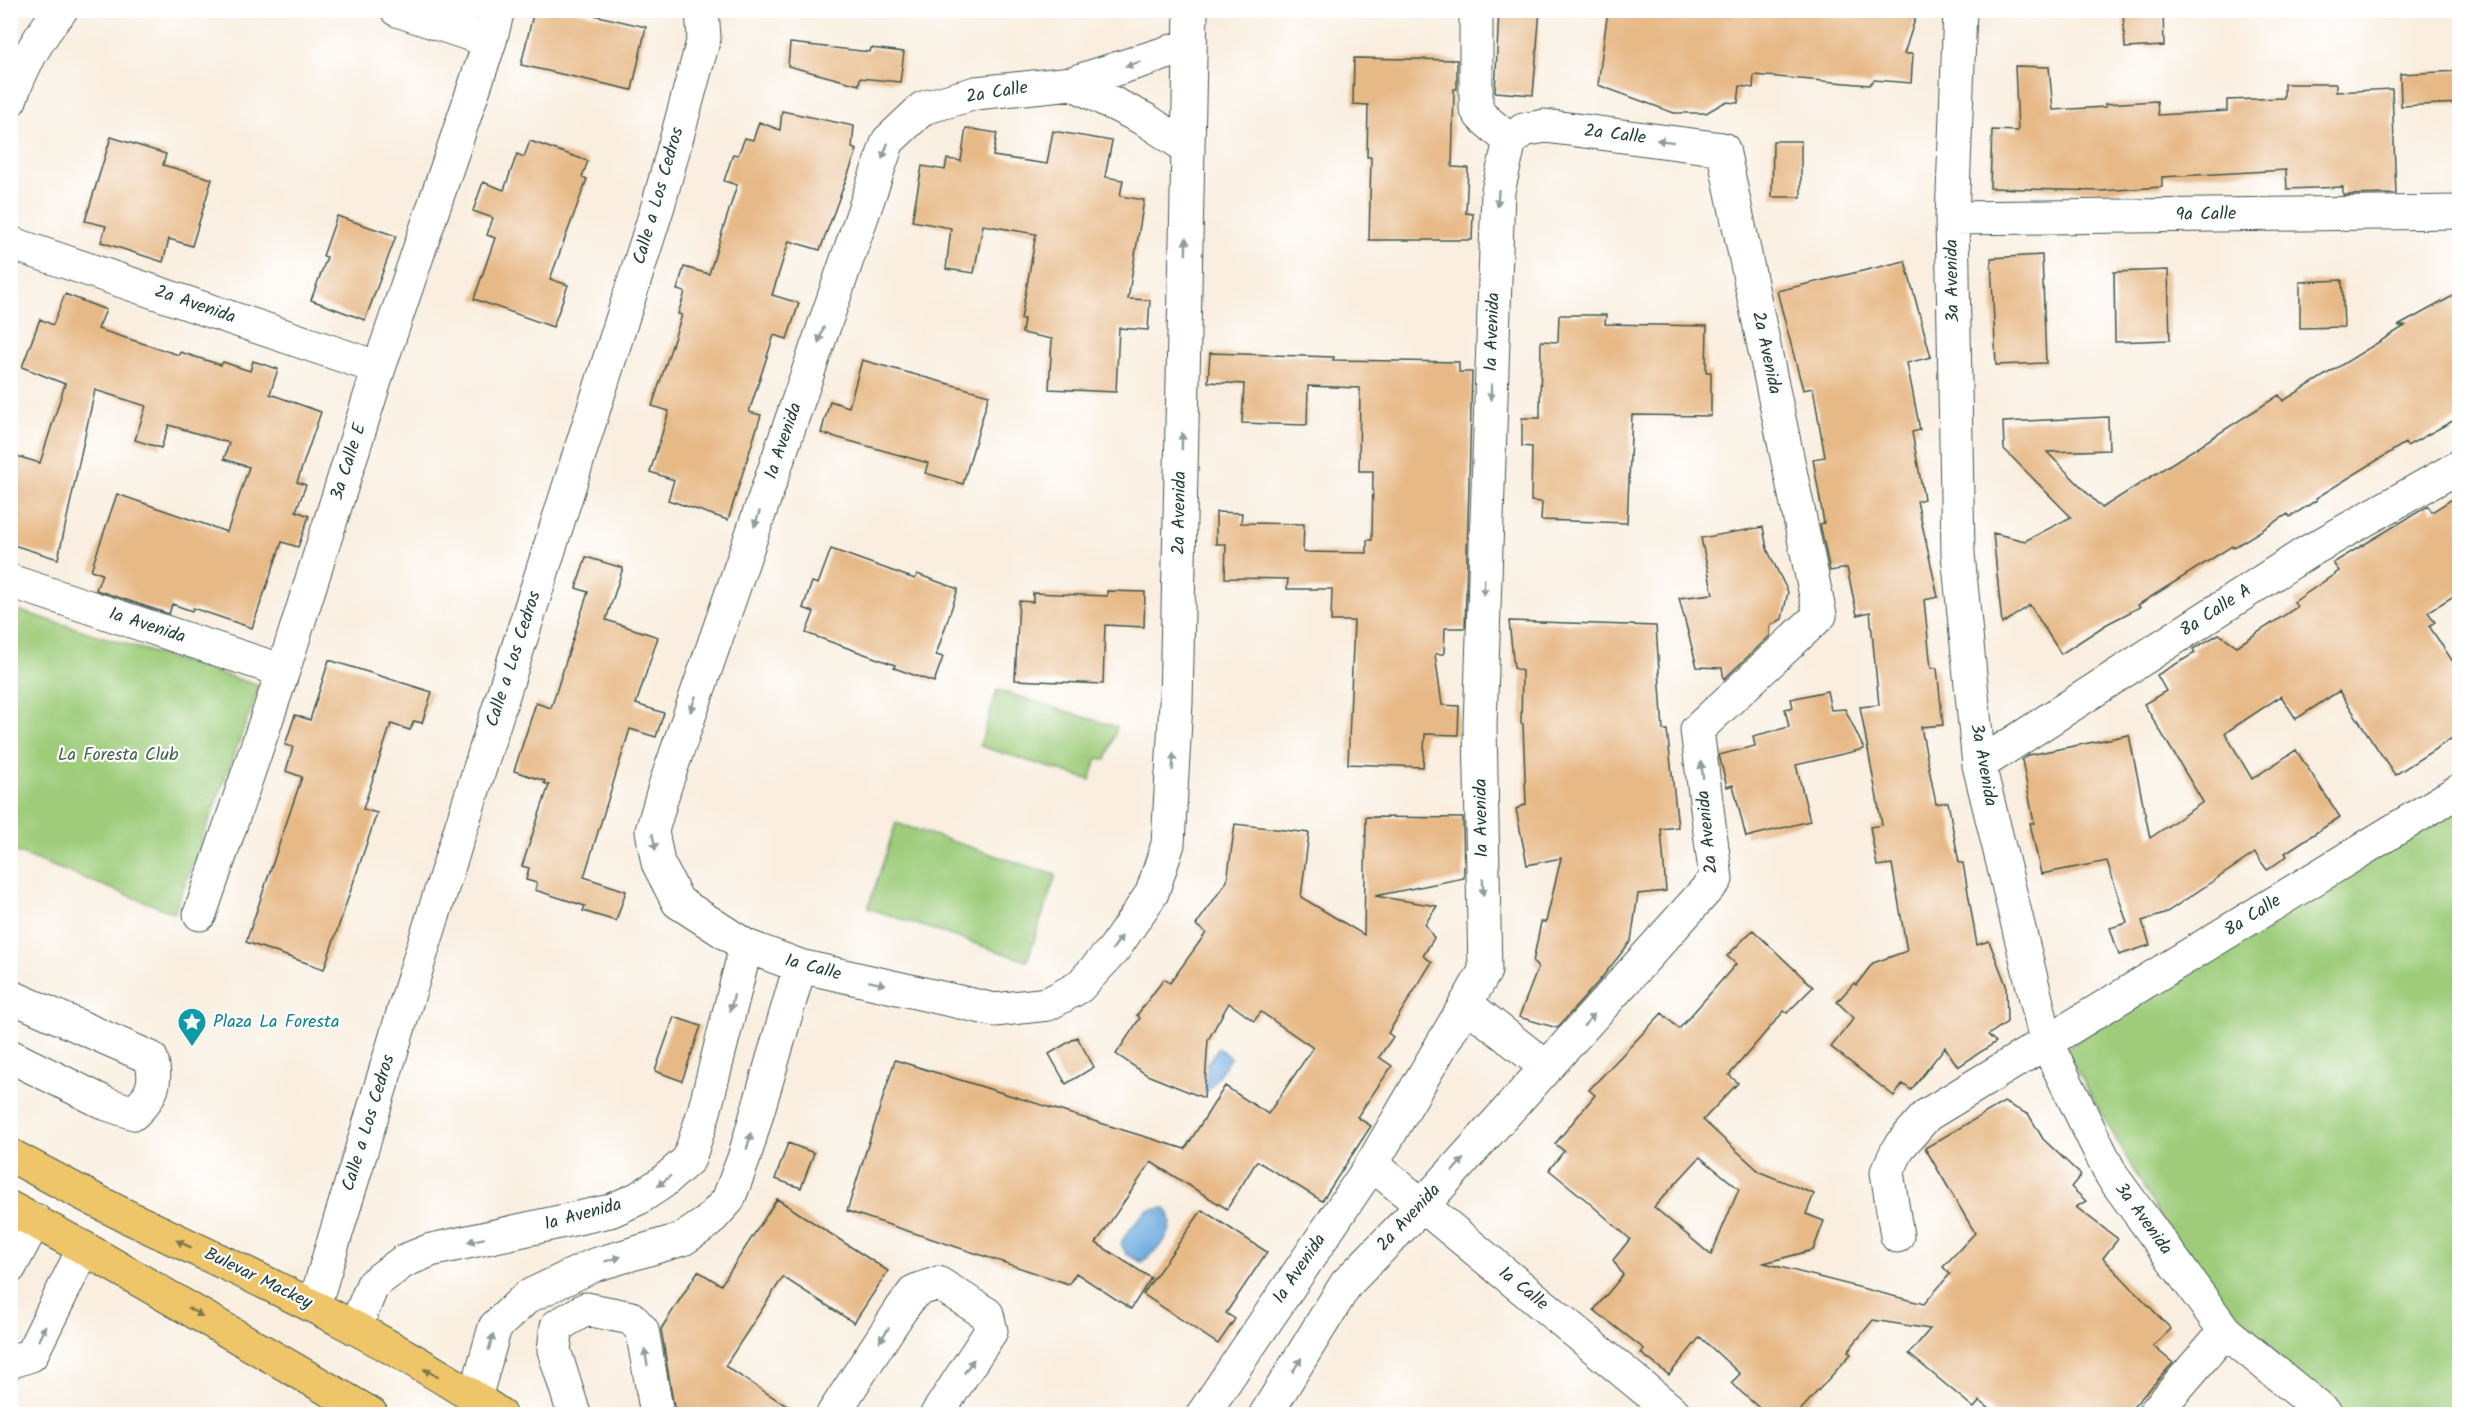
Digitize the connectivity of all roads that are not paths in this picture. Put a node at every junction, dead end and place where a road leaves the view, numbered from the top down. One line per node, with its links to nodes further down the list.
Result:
1 (61, 10): 10 (street)
2 (398, 10): 7 (street)
3 (702, 10): 44 (street, Calle a Los Cedros)
4 (1191, 10): 8 (street, 2a Avenida)
5 (1476, 10): 12 (street)
6 (1960, 10): 16 (street, 3a Avenida)
7 (494, 26): 18 (street, 3a Calle E)
8 (1188, 46): 9 (street, 2a Calle, one-way to 9); 13 (street, 2a Avenida)
9 (1072, 83): 11 (street, 2a Calle); 13 (street)
10 (10, 100)
11 (923, 108): 23 (street, 1a Avenida, one-way to 23)
12 (1510, 141): 14 (street, 2a Calle, one-way to 12); 30 (street, 1a Avenida, one-way to 30)
13 (1188, 148): 28 (street, 2a Avenida, one-way to 13)
14 (1724, 149): 33 (street, 2a Avenida, one-way to 14)
15 (2460, 212): 16 (street, 9a Calle)
16 (1952, 218): 22 (street, 3a Avenida)
17 (10, 243): 18 (street, 2a Avenida)
18 (379, 368): 21 (street, 3a Calle E)
19 (2460, 466): 22 (street, 8a Calle A)
20 (10, 581): 21 (street, 1a Avenida)
21 (283, 671): 25 (street, 3a Calle E)
22 (1979, 765): 31 (street, 3a Avenida)
23 (665, 786): 26 (street, 1a Calle, one-way to 26)
24 (2460, 790): 31 (street, 8a Calle)
25 (200, 914)
26 (746, 946): 27 (street, 1a Calle); 45 (street, 1a Avenida, one-way to 45)
27 (800, 966): 28 (street, 1a Calle, one-way to 28); 48 (street, one-way to 27)
28 (1079, 987)
29 (10, 996): 32 (street)
30 (1466, 1004): 33 (street); 35 (street, 1a Avenida)
31 (2047, 1044): 39 (street, 8a Calle); 46 (street, 3a Avenida)
32 (10, 1056)
33 (1546, 1067): 36 (street, 2a Avenida, one-way to 33)
34 (10, 1155): 37 (main road, Bulevar Mackey)
35 (1372, 1164): 36 (street, 1a Calle); 42 (street, 1a Avenida)
36 (1422, 1206): 43 (street, 2a Avenida); 56 (street, 1a Calle)
37 (120, 1213): 38 (main road); 44 (main road, Bulevar Mackey, one-way to 37)
38 (23, 1214): 40 (main road); 41 (street)
39 (1897, 1236)
40 (84, 1248): 47 (street, one-way to 40); 50 (main road, one-way to 50)
41 (10, 1267)
42 (1296, 1276): 43 (street); 49 (street, 1a Avenida)
43 (1334, 1304): 55 (street, 2a Avenida, one-way to 43)
44 (314, 1306): 45 (main road, Bulevar Mackey)
45 (355, 1328): 48 (main road, Bulevar Mackey, one-way to 45)
46 (2225, 1331): 57 (street); 58 (street, 3a Avenida)
47 (10, 1362)
48 (487, 1406)
49 (1207, 1411)
50 (371, 1414)
51 (574, 1414): 52 (street, one-way to 51)
52 (657, 1414)
53 (834, 1414): 54 (street, one-way to 53)
54 (937, 1414)
55 (1266, 1414)
56 (1675, 1414)
57 (2154, 1414)
58 (2326, 1414)

